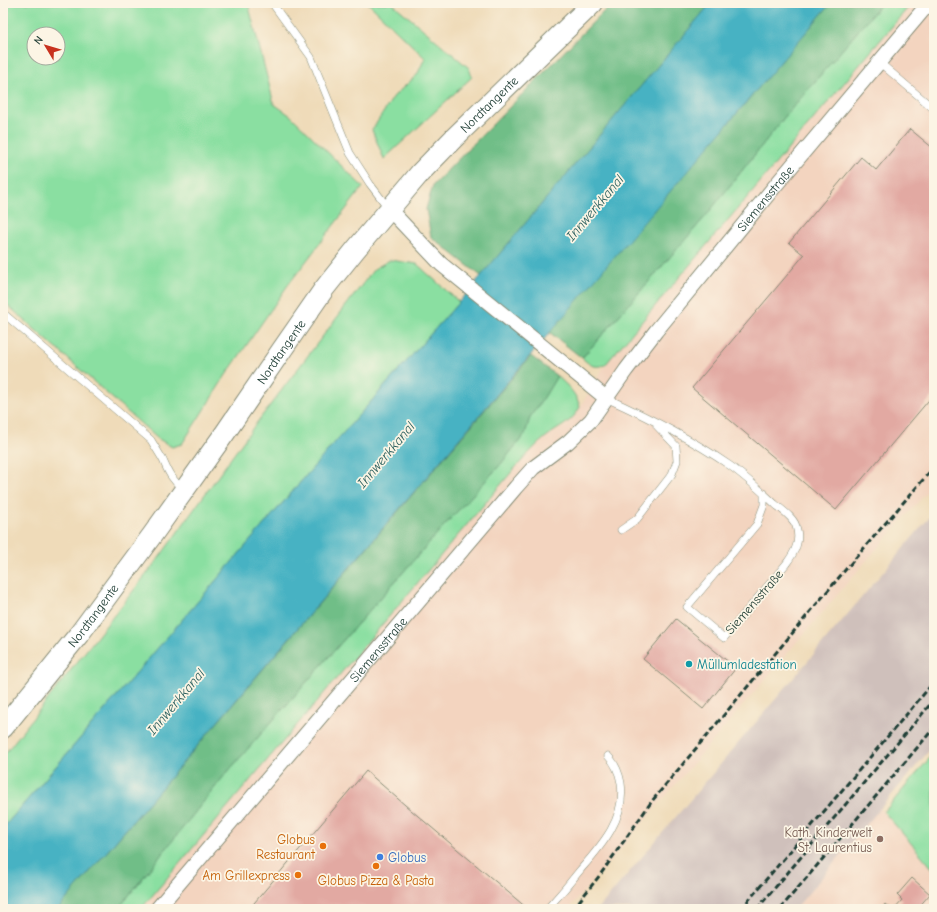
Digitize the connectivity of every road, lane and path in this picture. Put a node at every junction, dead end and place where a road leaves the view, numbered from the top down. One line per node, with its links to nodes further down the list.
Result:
1 (272, 3): 6 (lane)
2 (593, 3): 6 (main road, Nordtangente)
3 (929, 3): 4 (street, Siemensstraße)
4 (879, 62): 5 (lane); 8 (street, Siemensstraße)
5 (934, 109)
6 (389, 209): 8 (street); 10 (main road, Nordtangente)
7 (3, 313): 10 (lane)
8 (606, 398): 9 (lane, Siemensstraße); 15 (street, Siemensstraße)
9 (652, 421): 11 (lane, Siemensstraße); 12 (lane)
10 (185, 490): 13 (main road, Nordtangente)
11 (764, 493): 11 (lane, Siemensstraße)
12 (621, 530)
13 (3, 728)
14 (608, 756): 16 (lane)
15 (157, 909)
16 (547, 909)

